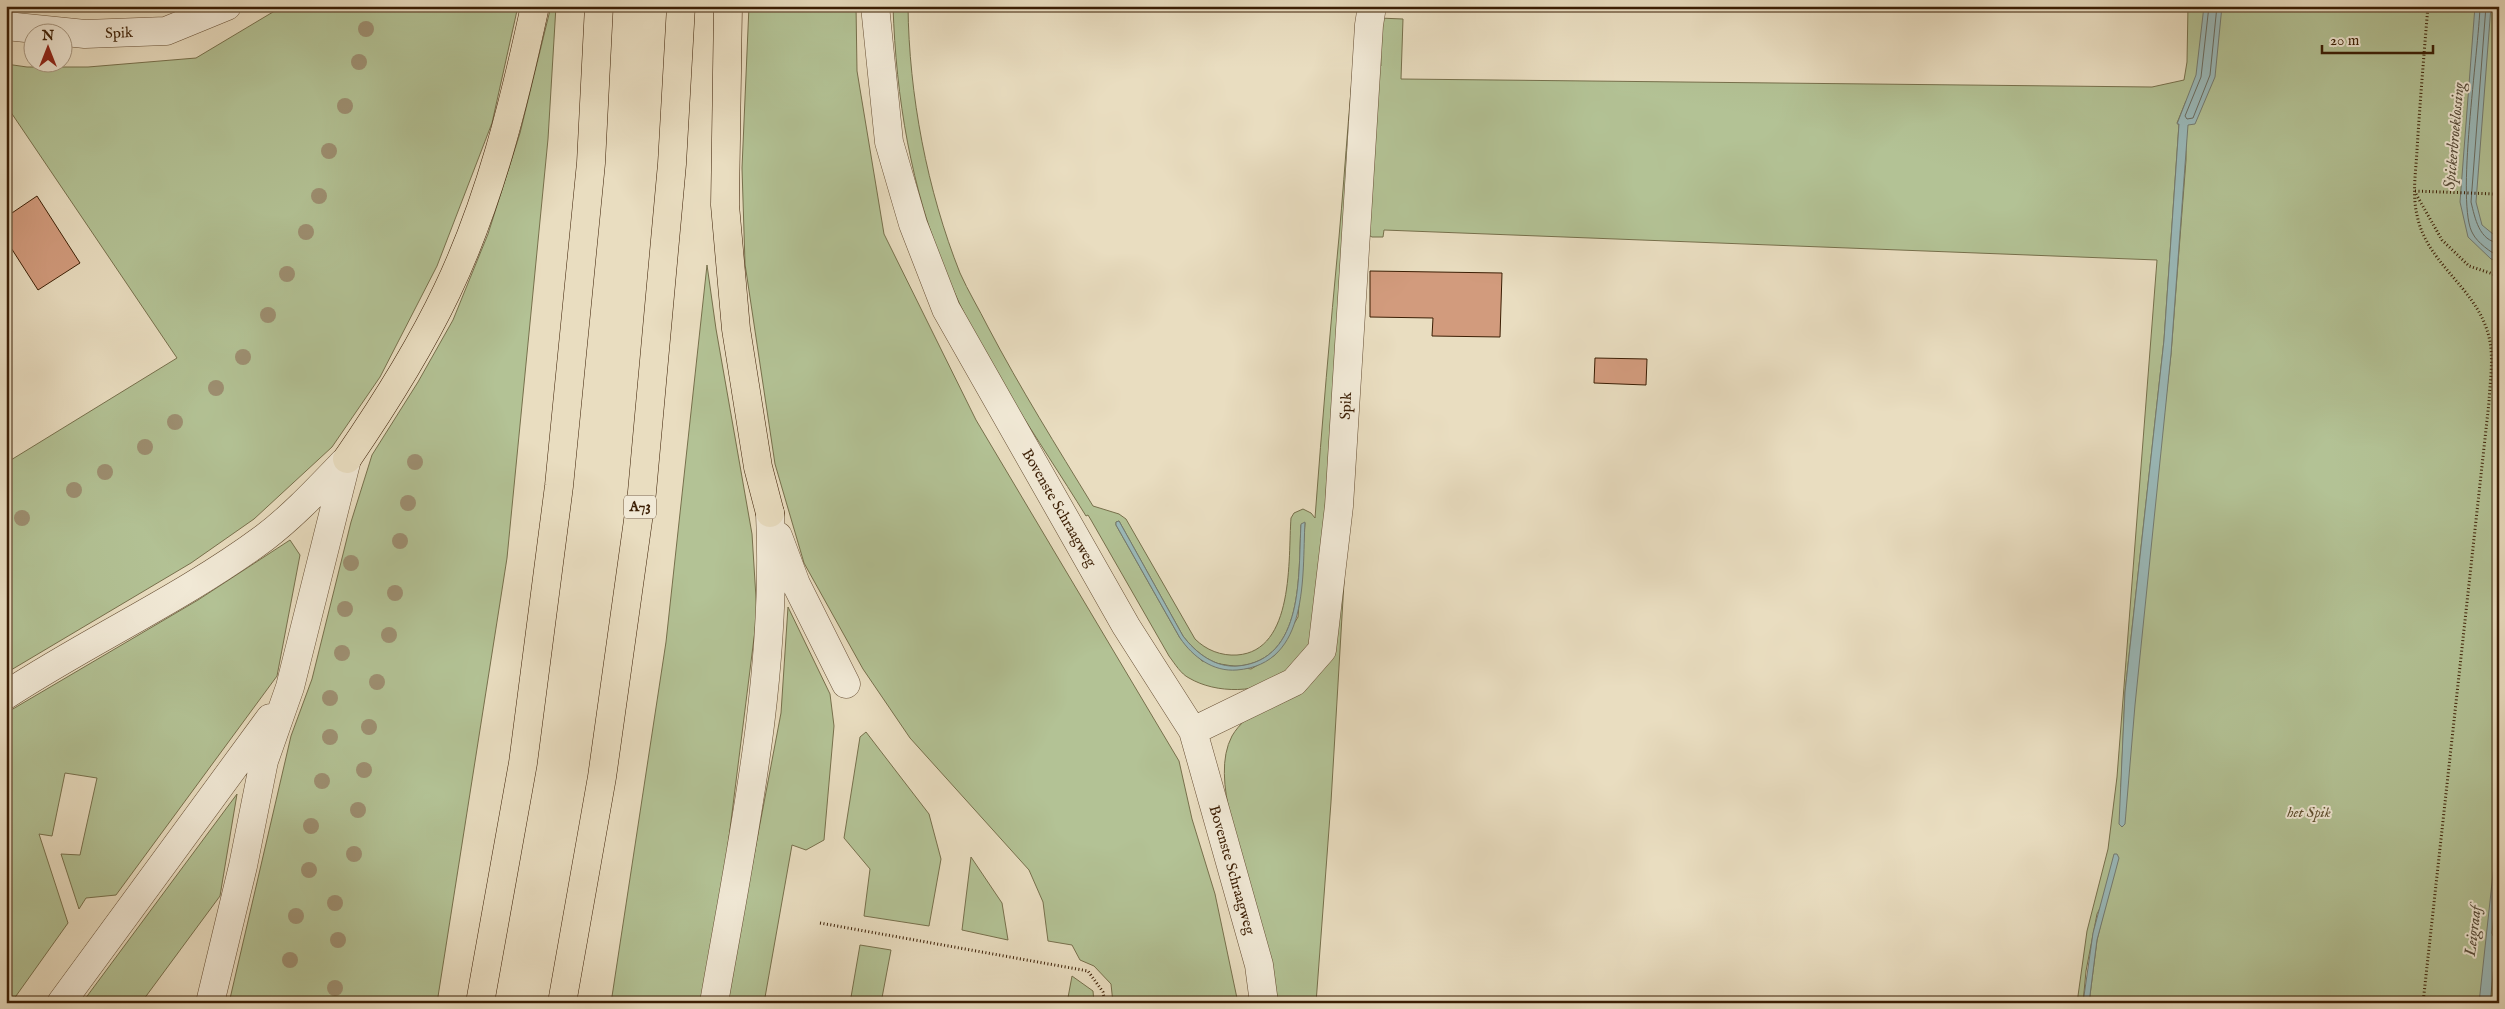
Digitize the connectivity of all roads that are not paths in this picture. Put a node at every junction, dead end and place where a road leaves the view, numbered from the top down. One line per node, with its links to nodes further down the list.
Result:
1 (227, 6): 8 (street, Spik)
2 (535, 6): 9 (highway)
3 (599, 6): 17 (highway)
4 (681, 6): 18 (highway, A73)
5 (728, 6): 10 (highway)
6 (875, 6): 14 (street, Bovenste Schraagweg)
7 (1372, 6): 14 (street, Spik)
8 (6, 26)
9 (347, 460): 12 (street); 13 (street)
10 (770, 513): 11 (street); 19 (street)
11 (846, 684)
12 (290, 687): 15 (street); 16 (street)
13 (6, 695)
14 (1193, 731): 20 (street, Bovenste Schraagweg)
15 (61, 1003)
16 (210, 1003)
17 (480, 1003)
18 (562, 1003)
19 (714, 1003)
20 (1264, 1003)

